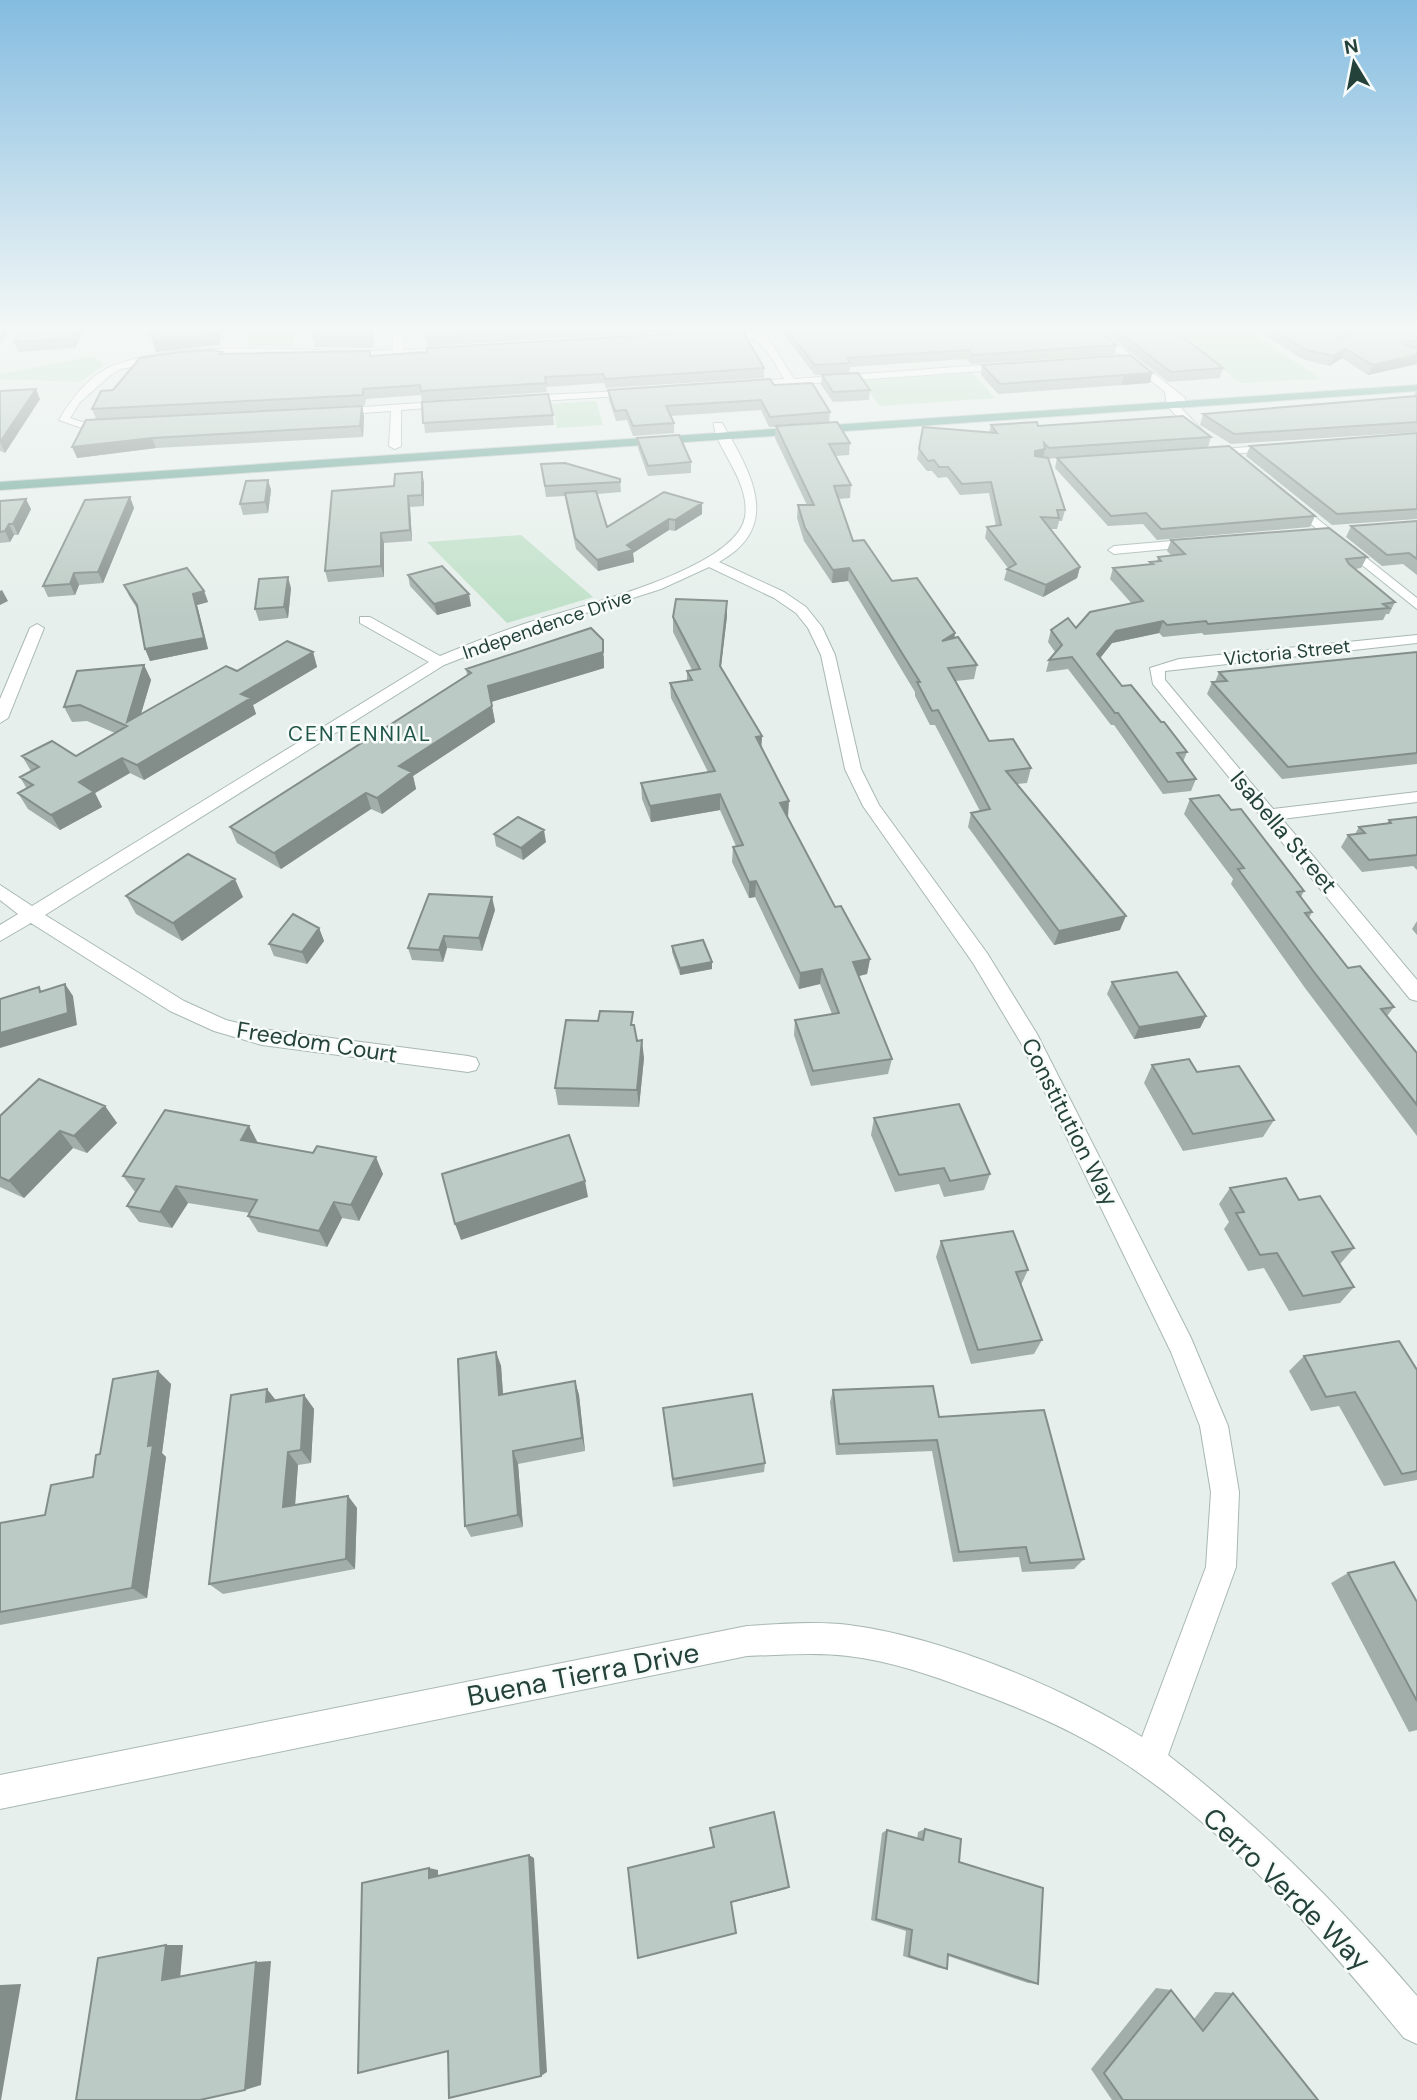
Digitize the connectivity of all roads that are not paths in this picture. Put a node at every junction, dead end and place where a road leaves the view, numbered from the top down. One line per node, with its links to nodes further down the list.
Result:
1 (79, 424): 2 (street)
2 (97, 424)
3 (396, 424): 8 (street)
4 (808, 424): 6 (main road)
5 (1192, 424): 10 (street)
6 (721, 430): 8 (main road); 14 (main road); 21 (street, Independence Drive)
7 (1222, 437): 10 (street)
8 (396, 446): 13 (main road)
9 (1284, 447): 10 (street)
10 (1230, 452): 11 (street); 12 (street)
11 (1189, 454)
12 (1250, 468)
13 (0, 474)
14 (0, 486)
15 (1279, 492): 17 (street)
16 (1353, 530): 17 (street)
17 (1328, 532): 18 (street); 22 (street)
18 (1301, 534)
19 (1208, 542): 20 (street)
20 (1114, 550)
21 (711, 563): 26 (street, Independence Drive); 36 (street, Constitution Way)
22 (1417, 606)
23 (365, 620): 26 (street)
24 (37, 628): 28 (street)
25 (1417, 639): 27 (street, Victoria Street)
26 (439, 662): 32 (street, Independence Drive)
27 (1157, 668): 30 (street, Isabella Street)
28 (0, 718)
29 (1417, 797): 30 (street)
30 (1270, 815): 34 (street, Isabella Street)
31 (0, 891): 32 (street, Freedom Court)
32 (29, 914): 33 (street, Independence Drive); 35 (street, Freedom Court)
33 (0, 934)
34 (1417, 994)
35 (468, 1064)
36 (1149, 1761): 37 (street, Buena Tierra Drive); 38 (street, Cerro Verde Way)
37 (0, 1792)
38 (1417, 2025)

